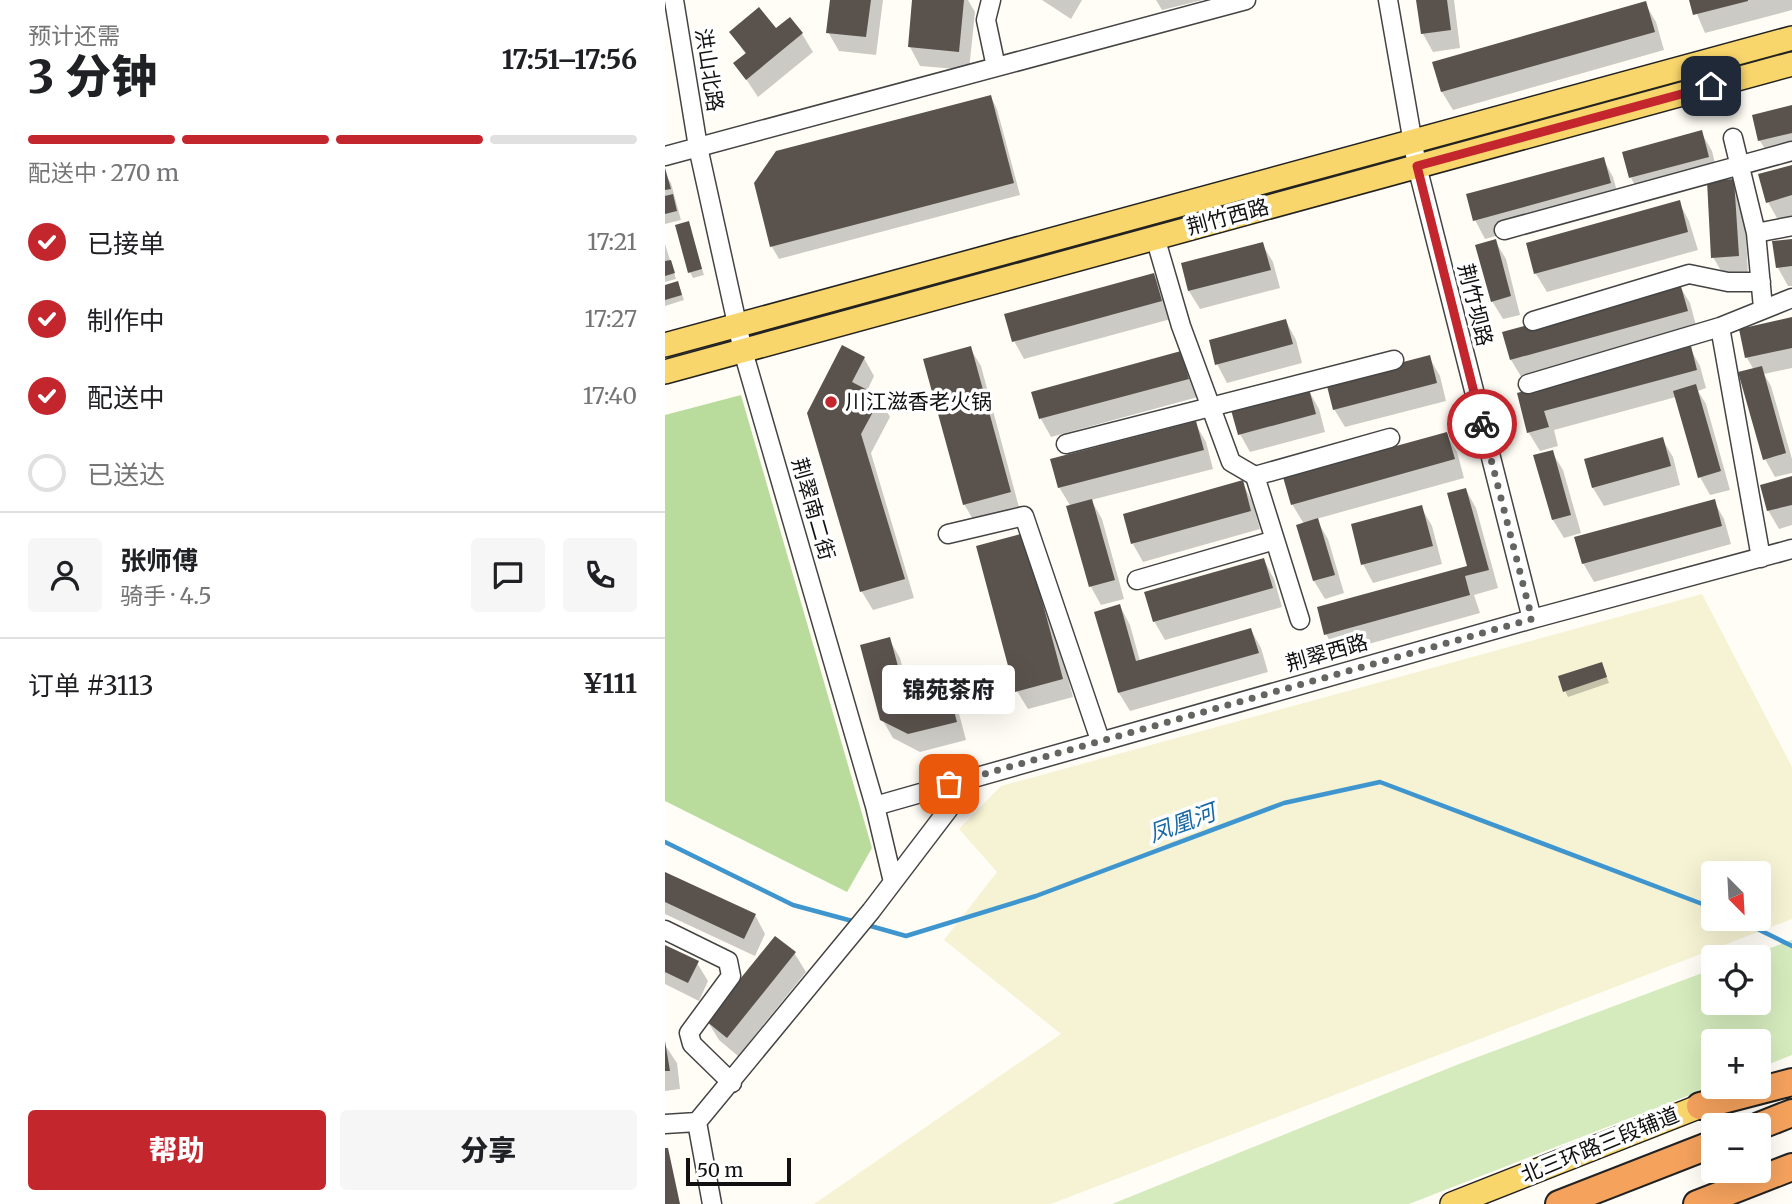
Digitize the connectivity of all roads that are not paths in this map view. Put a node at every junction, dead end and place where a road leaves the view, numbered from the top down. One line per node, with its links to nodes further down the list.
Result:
1 (674, 0): 10 (street, 洪山北路)
2 (991, 0): 7 (street)
3 (1246, 0): 7 (street)
4 (1388, 0): 9 (street, 荆竹坝路)
5 (1792, 38): 9 (main road, 荆竹西路)
6 (1792, 64): 14 (main road, 荆竹西路)
7 (996, 67): 10 (street)
8 (1734, 138): 13 (street)
9 (1411, 141): 14 (street, 荆竹坝路); 23 (main road, 荆竹西路)
10 (698, 146): 12 (street); 23 (street, 荆翠南二街)
11 (1792, 151): 13 (street)
12 (665, 156)
13 (1740, 165): 16 (street); 17 (street)
14 (1417, 166): 18 (main road, 荆竹西路); 39 (street, 荆竹坝路)
15 (1792, 226): 17 (street)
16 (1504, 230)
17 (1756, 233): 19 (street)
18 (1156, 237): 26 (main road, 荆竹西路); 30 (street)
19 (1761, 282): 21 (street); 22 (street)
20 (1792, 298): 21 (street)
21 (1763, 308): 24 (street)
22 (1533, 321)
23 (737, 326): 25 (main road, 荆竹西路); 26 (street, 荆翠南二街)
24 (1720, 327): 29 (street); 37 (street)
25 (665, 345)
26 (743, 351): 28 (main road, 荆竹西路); 43 (street, 荆翠南二街)
27 (1394, 360): 30 (street)
28 (665, 372)
29 (1528, 384)
30 (1212, 409): 32 (street); 33 (street)
31 (1391, 438): 33 (street)
32 (1066, 444)
33 (1255, 477): 35 (street)
34 (948, 534): 41 (street)
35 (1275, 540): 38 (street); 40 (street)
36 (1792, 550): 37 (street, 荆翠西路)
37 (1761, 558): 39 (street, 荆翠西路)
38 (1137, 580)
39 (1532, 619): 41 (street, 荆翠西路)
40 (1300, 620)
41 (1100, 740): 42 (street, 荆翠西路)
42 (973, 777): 43 (street, 荆翠西路); 44 (street)
43 (875, 806): 44 (street, 荆翠南二街)
44 (893, 882): 49 (street)
45 (665, 930): 49 (street)
46 (1792, 1069): 47 (main road)
47 (1771, 1077)
48 (1792, 1082): 51 (highway)
49 (732, 1083): 54 (street)
50 (1718, 1099): 51 (main road, 北三环路三段辅道)
51 (1700, 1106): 59 (main road, 北三环路三段辅道)
52 (1792, 1113): 53 (highway)
53 (1771, 1121)
54 (697, 1122): 55 (street); 58 (street)
55 (665, 1124)
56 (1701, 1149): 60 (highway)
57 (1792, 1167): 61 (highway)
58 (712, 1204)
59 (1452, 1204)
60 (1559, 1204)
61 (1697, 1204)

